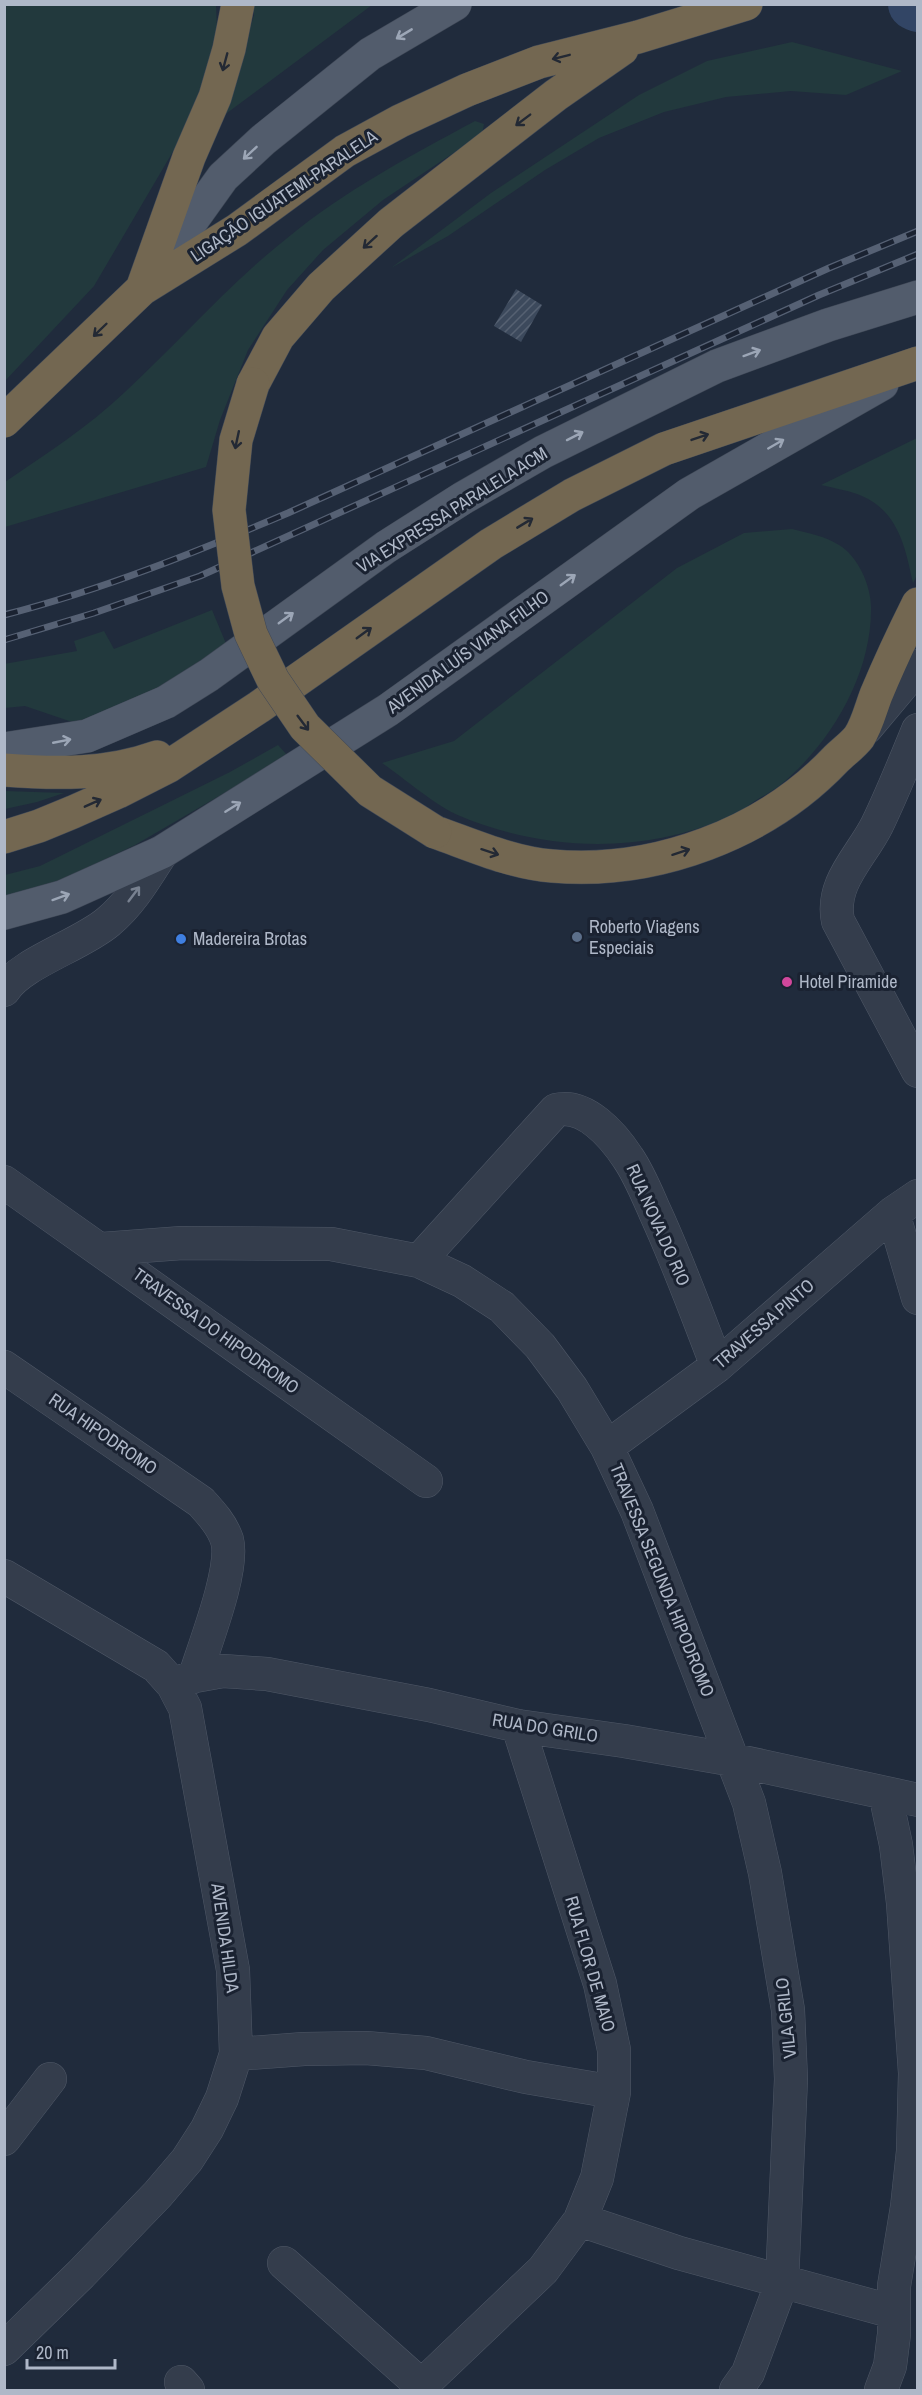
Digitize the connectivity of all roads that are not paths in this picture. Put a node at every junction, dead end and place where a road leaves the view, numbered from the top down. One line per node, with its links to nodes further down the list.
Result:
1 (238, 4): 5 (highway, one-way to 5)
2 (455, 4): 5 (main road, one-way to 5)
3 (746, 4): 4 (highway, LIGAÇÃO IGUATEMI-PARALELA)
4 (638, 37): 5 (highway, LIGAÇÃO IGUATEMI-PARALELA, one-way to 5); 14 (highway, one-way to 14, bridge)
5 (142, 289): 8 (highway, LIGAÇÃO IGUATEMI-PARALELA, one-way to 8)
6 (918, 297): 15 (main road, VIA EXPRESSA PARALELA ACM, one-way to 6)
7 (918, 363): 12 (highway, one-way to 7); 21 (main road, AVENIDA LUÍS VIANA FILHO, one-way to 7)
8 (6, 419)
9 (918, 604): 14 (highway)
10 (918, 666): 14 (street)
11 (918, 691): 17 (street)
12 (259, 707): 16 (highway); 18 (highway, one-way to 12)
13 (918, 730): 17 (street)
14 (852, 744): 17 (street)
15 (4, 749)
16 (4, 770)
17 (897, 781): 24 (street)
18 (39, 826): 19 (main road); 20 (highway)
19 (4, 832)
20 (4, 837)
21 (162, 852): 22 (main road, AVENIDA LUÍS VIANA FILHO, one-way to 21); 23 (street, one-way to 21)
22 (4, 913)
23 (4, 990)
24 (918, 1071)
25 (4, 1182): 27 (street, TRAVESSA DO HIPODROMO)
26 (905, 1205): 29 (street); 30 (street, TRAVESSA PINTO)
27 (102, 1249): 28 (street, TRAVESSA SEGUNDA HIPODROMO); 33 (street, TRAVESSA DO HIPODROMO)
28 (419, 1261): 30 (street, RUA NOVA DO RIO); 32 (street, TRAVESSA SEGUNDA HIPODROMO)
29 (918, 1298)
30 (717, 1366): 32 (street, TRAVESSA PINTO)
31 (4, 1367): 35 (street, RUA HIPODROMO)
32 (608, 1448): 37 (street, TRAVESSA SEGUNDA HIPODROMO)
33 (426, 1481)
34 (4, 1576): 35 (street, AVENIDA HILDA)
35 (184, 1681): 36 (street, RUA DO GRILO); 40 (street, AVENIDA HILDA)
36 (518, 1726): 37 (street, RUA DO GRILO); 42 (street, RUA FLOR DE MAIO)
37 (735, 1760): 38 (street, RUA DO GRILO); 46 (street, VILA GRILO)
38 (885, 1793): 39 (street, RUA DO GRILO); 47 (street)
39 (918, 1800)
40 (236, 2054): 42 (street); 48 (street, AVENIDA HILDA)
41 (50, 2079): 43 (street)
42 (614, 2092): 44 (street, RUA FLOR DE MAIO)
43 (4, 2139)
44 (580, 2220): 46 (street); 49 (street, RUA FLOR DE MAIO)
45 (284, 2263): 49 (street)
46 (782, 2282): 47 (street); 50 (street, VILA GRILO)
47 (894, 2312): 51 (street)
48 (4, 2349)
49 (420, 2388)
50 (736, 2391)
51 (881, 2391)

